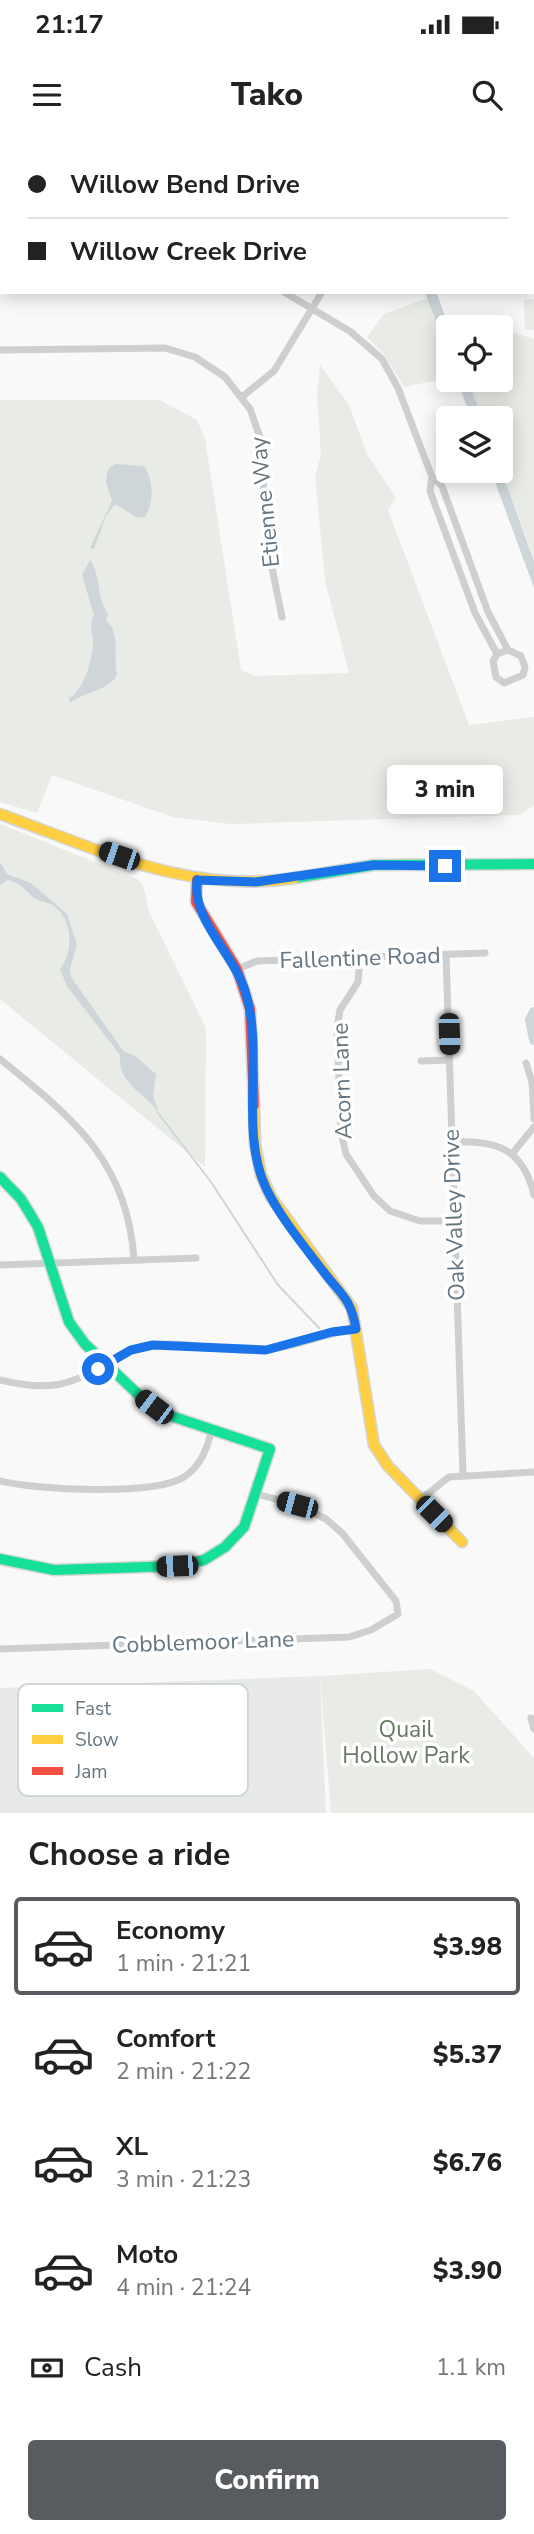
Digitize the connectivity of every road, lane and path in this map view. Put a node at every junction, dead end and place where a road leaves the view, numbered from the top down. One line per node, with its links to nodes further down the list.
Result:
1 (287, 294): 3 (street)
2 (321, 294): 3 (street)
3 (312, 309): 5 (street); 6 (street)
4 (0, 350): 5 (street, Etienne Way)
5 (243, 396): 7 (street, Etienne Way)
6 (432, 477): 8 (street); 9 (street)
7 (282, 617)
8 (508, 650): 9 (street); 9 (street)
9 (497, 654)
10 (0, 814): 12 (street)
11 (534, 864): 12 (street)
12 (197, 880): 16 (street)
13 (485, 953): 14 (street, Fallentine Road)
14 (446, 955): 15 (street, Fallentine Road); 18 (street, Oak Valley Drive)
15 (359, 958): 16 (street, Fallentine Road); 27 (street, Acorn Lane)
16 (237, 969): 32 (street)
17 (0, 1059): 29 (street)
18 (449, 1060): 19 (street); 23 (street, Oak Valley Drive)
19 (421, 1061)
20 (526, 1063): 21 (street)
21 (534, 1119)
22 (534, 1127): 24 (street)
23 (452, 1142): 24 (street); 27 (street, Oak Valley Drive)
24 (512, 1154): 26 (street)
25 (0, 1177): 30 (street)
26 (534, 1195)
27 (455, 1221): 36 (street, Oak Valley Drive)
28 (196, 1258): 29 (street)
29 (134, 1260): 30 (street)
30 (49, 1262): 31 (street); 33 (street)
31 (0, 1265)
32 (356, 1329): 33 (street); 40 (street)
33 (106, 1365): 34 (street); 35 (street)
34 (0, 1380)
35 (211, 1432): 38 (street); 39 (street)
36 (463, 1475): 37 (street); 40 (street)
37 (532, 1475)
38 (0, 1481)
39 (257, 1494): 42 (street); 43 (street, Cobblemoor Lane)
40 (420, 1500): 41 (street)
41 (462, 1542)
42 (0, 1559)
43 (0, 1649)
44 (531, 1718): 45 (street)
45 (534, 1729)

